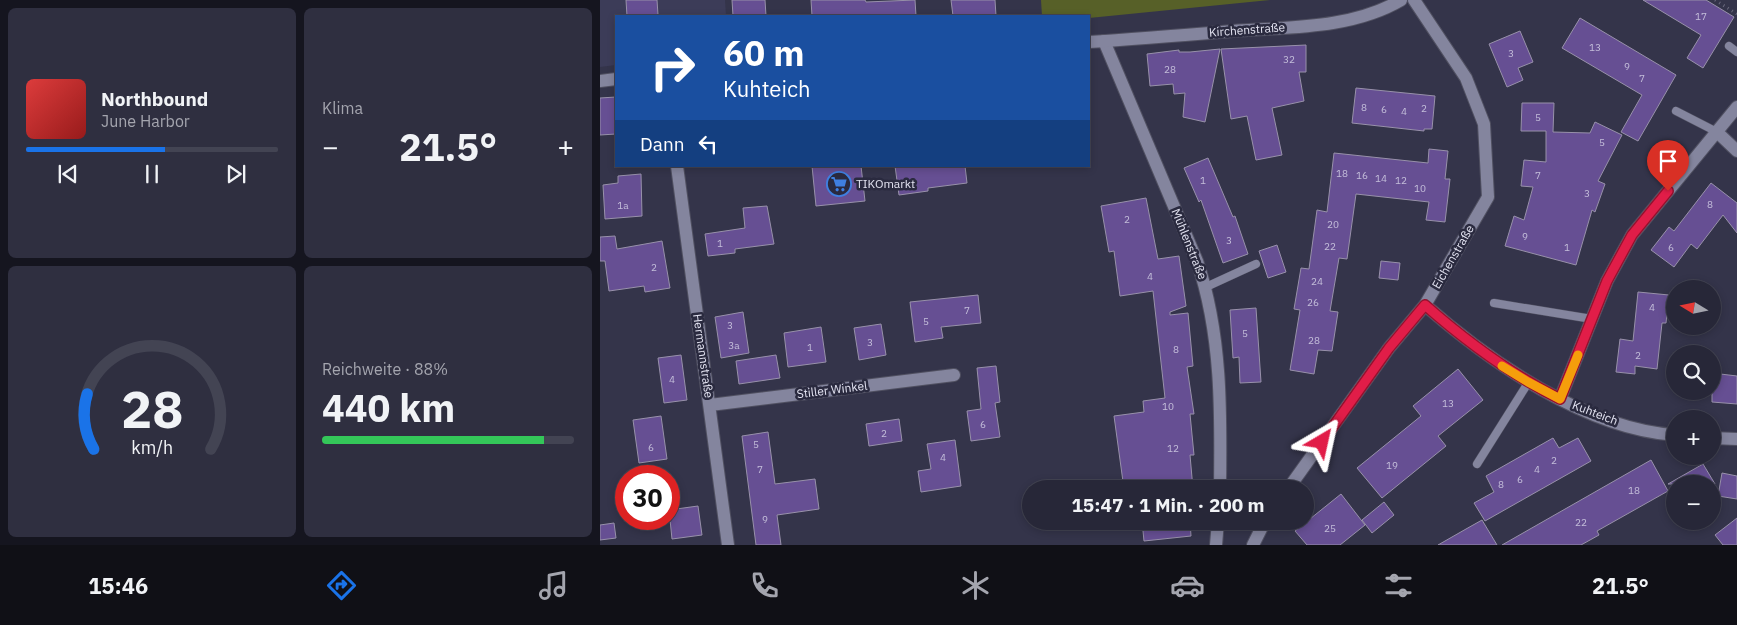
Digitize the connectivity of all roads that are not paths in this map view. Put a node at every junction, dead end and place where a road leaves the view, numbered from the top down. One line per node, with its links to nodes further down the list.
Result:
1 (1401, 0): 3 (street, Kirchenstraße)
2 (1414, 0): 17 (street, Eichenstraße)
3 (1104, 41): 4 (street, Kirchenstraße); 15 (street, Mühlenstraße)
4 (1090, 42)
5 (1729, 46): 6 (lane)
6 (1737, 52)
7 (615, 79): 8 (street)
8 (600, 81)
9 (1737, 107): 11 (street)
10 (1676, 111): 11 (lane)
11 (1717, 132): 12 (street); 18 (street)
12 (1737, 151)
13 (677, 167): 22 (street, Hermannstraße)
14 (1256, 264): 15 (lane)
15 (1206, 288): 27 (street, Mühlenstraße)
16 (1494, 303): 18 (lane)
17 (1425, 305): 20 (street, Kuhteich); 28 (street, Eichenstraße)
18 (1592, 319): 21 (street)
19 (954, 374): 22 (street, Stiller Winkel)
20 (1528, 382): 21 (street, Kuhteich); 26 (lane)
21 (1560, 399): 23 (street, Kuhteich)
22 (710, 405): 31 (street, Hermannstraße)
23 (1666, 434)
24 (1721, 438): 25 (street)
25 (1737, 439)
26 (1477, 464)
27 (1220, 480)
28 (1294, 480)
29 (1217, 530): 32 (street)
30 (1260, 530): 33 (street)
31 (728, 545)
32 (1216, 545)
33 (1253, 545)

